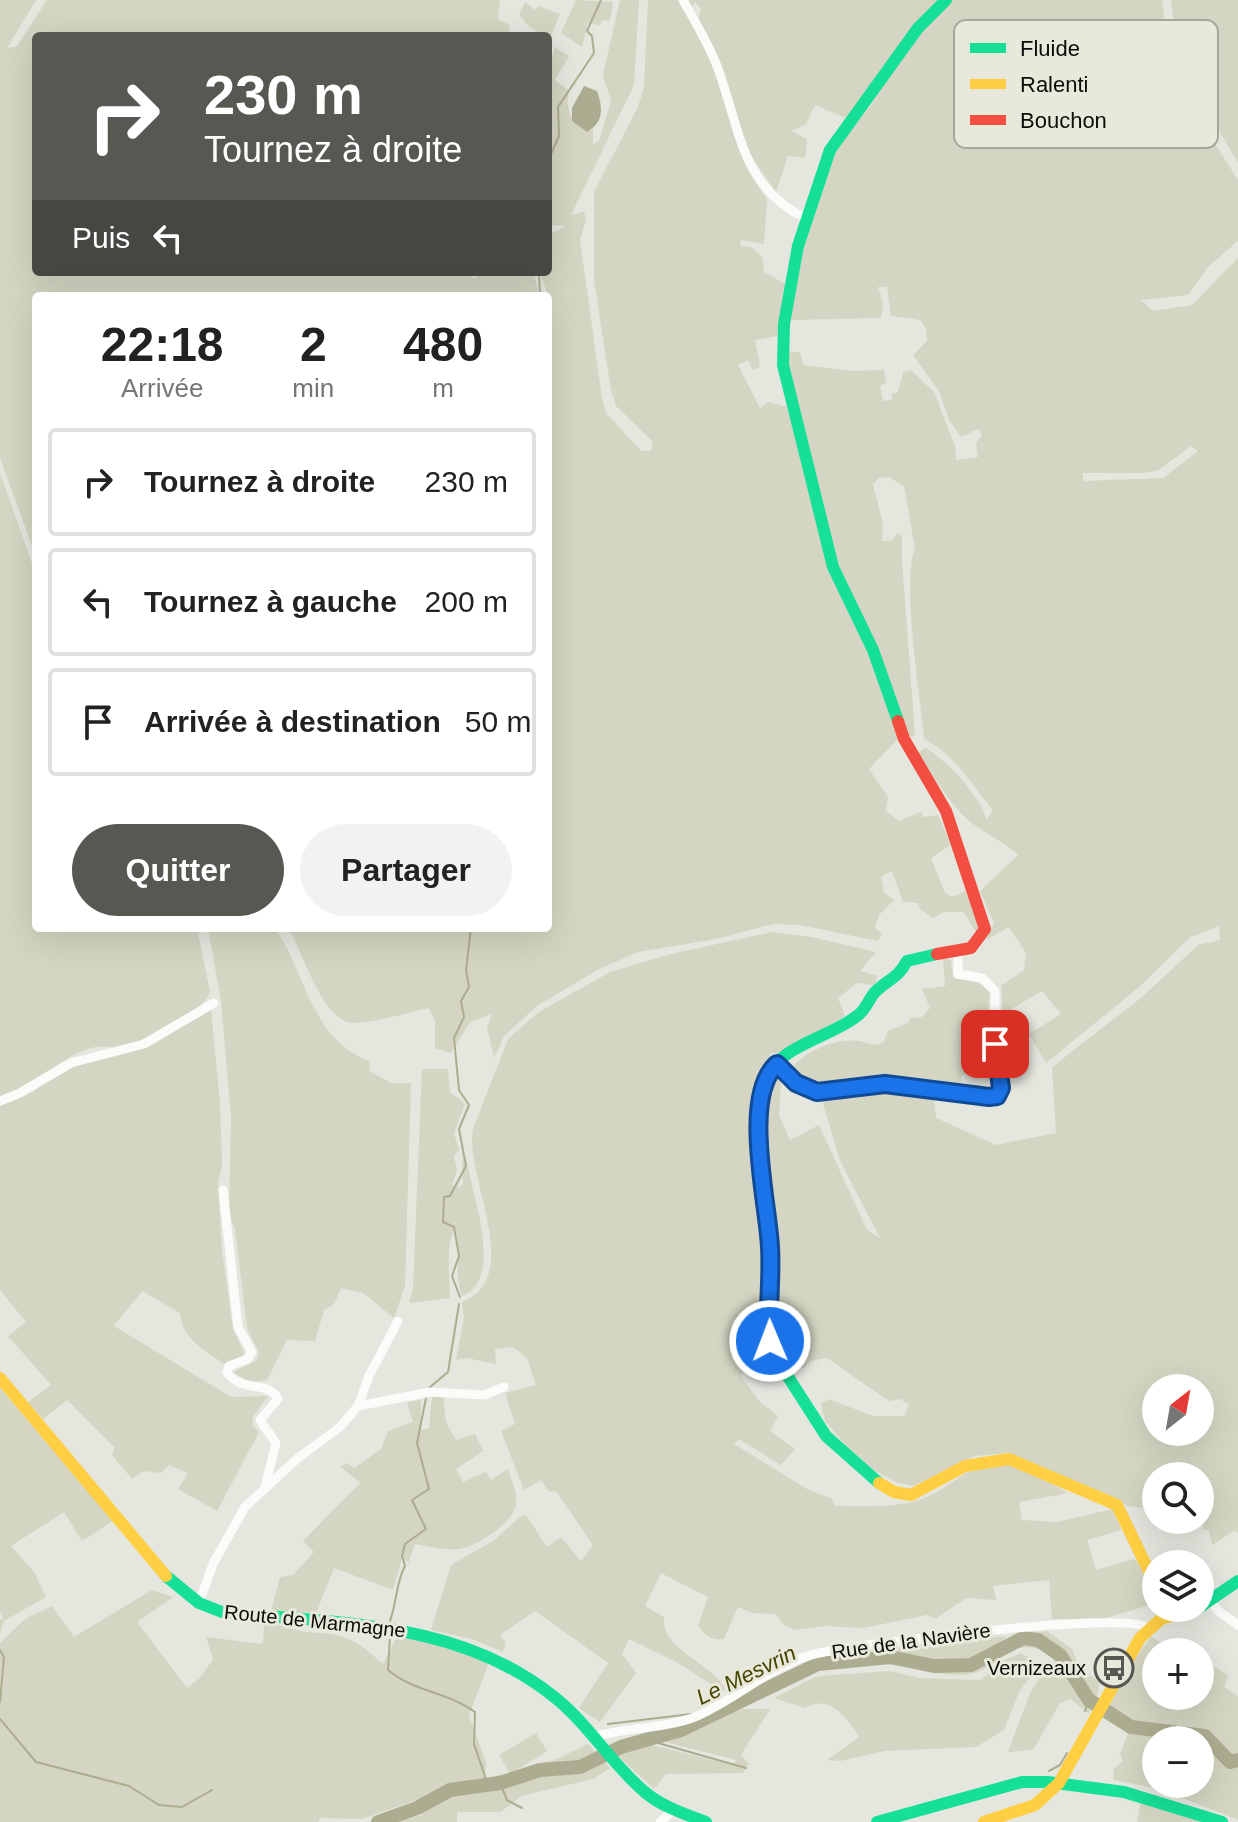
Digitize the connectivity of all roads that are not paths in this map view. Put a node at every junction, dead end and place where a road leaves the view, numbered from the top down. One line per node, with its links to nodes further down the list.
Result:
1 (683, 0): 3 (street)
2 (946, 0): 3 (street)
3 (805, 218): 4 (street)
4 (958, 955): 6 (street); 6 (street)
5 (214, 1003): 7 (street)
6 (777, 1064): 14 (street)
7 (0, 1101)
8 (223, 1190): 13 (street)
9 (398, 1321): 12 (street)
10 (0, 1378): 17 (street, Route de Marmagne)
11 (504, 1387): 12 (street)
12 (358, 1406): 13 (street)
13 (265, 1487): 17 (street)
14 (1142, 1556)
15 (1238, 1581): 16 (street)
16 (1214, 1598)
17 (199, 1603): 22 (street, Route de Marmagne)
18 (1214, 1610): 20 (street)
19 (1154, 1622): 21 (street)
20 (1238, 1625)
21 (1148, 1628): 22 (street, Rue de la Navière); 23 (street)
22 (597, 1741): 24 (street, Route de Marmagne)
23 (1060, 1781): 27 (street); 28 (street); 29 (street)
24 (673, 1810): 25 (street); 26 (street, Route de Marmagne)
25 (660, 1822)
26 (706, 1822)
27 (877, 1822)
28 (984, 1822)
29 (1222, 1822)

